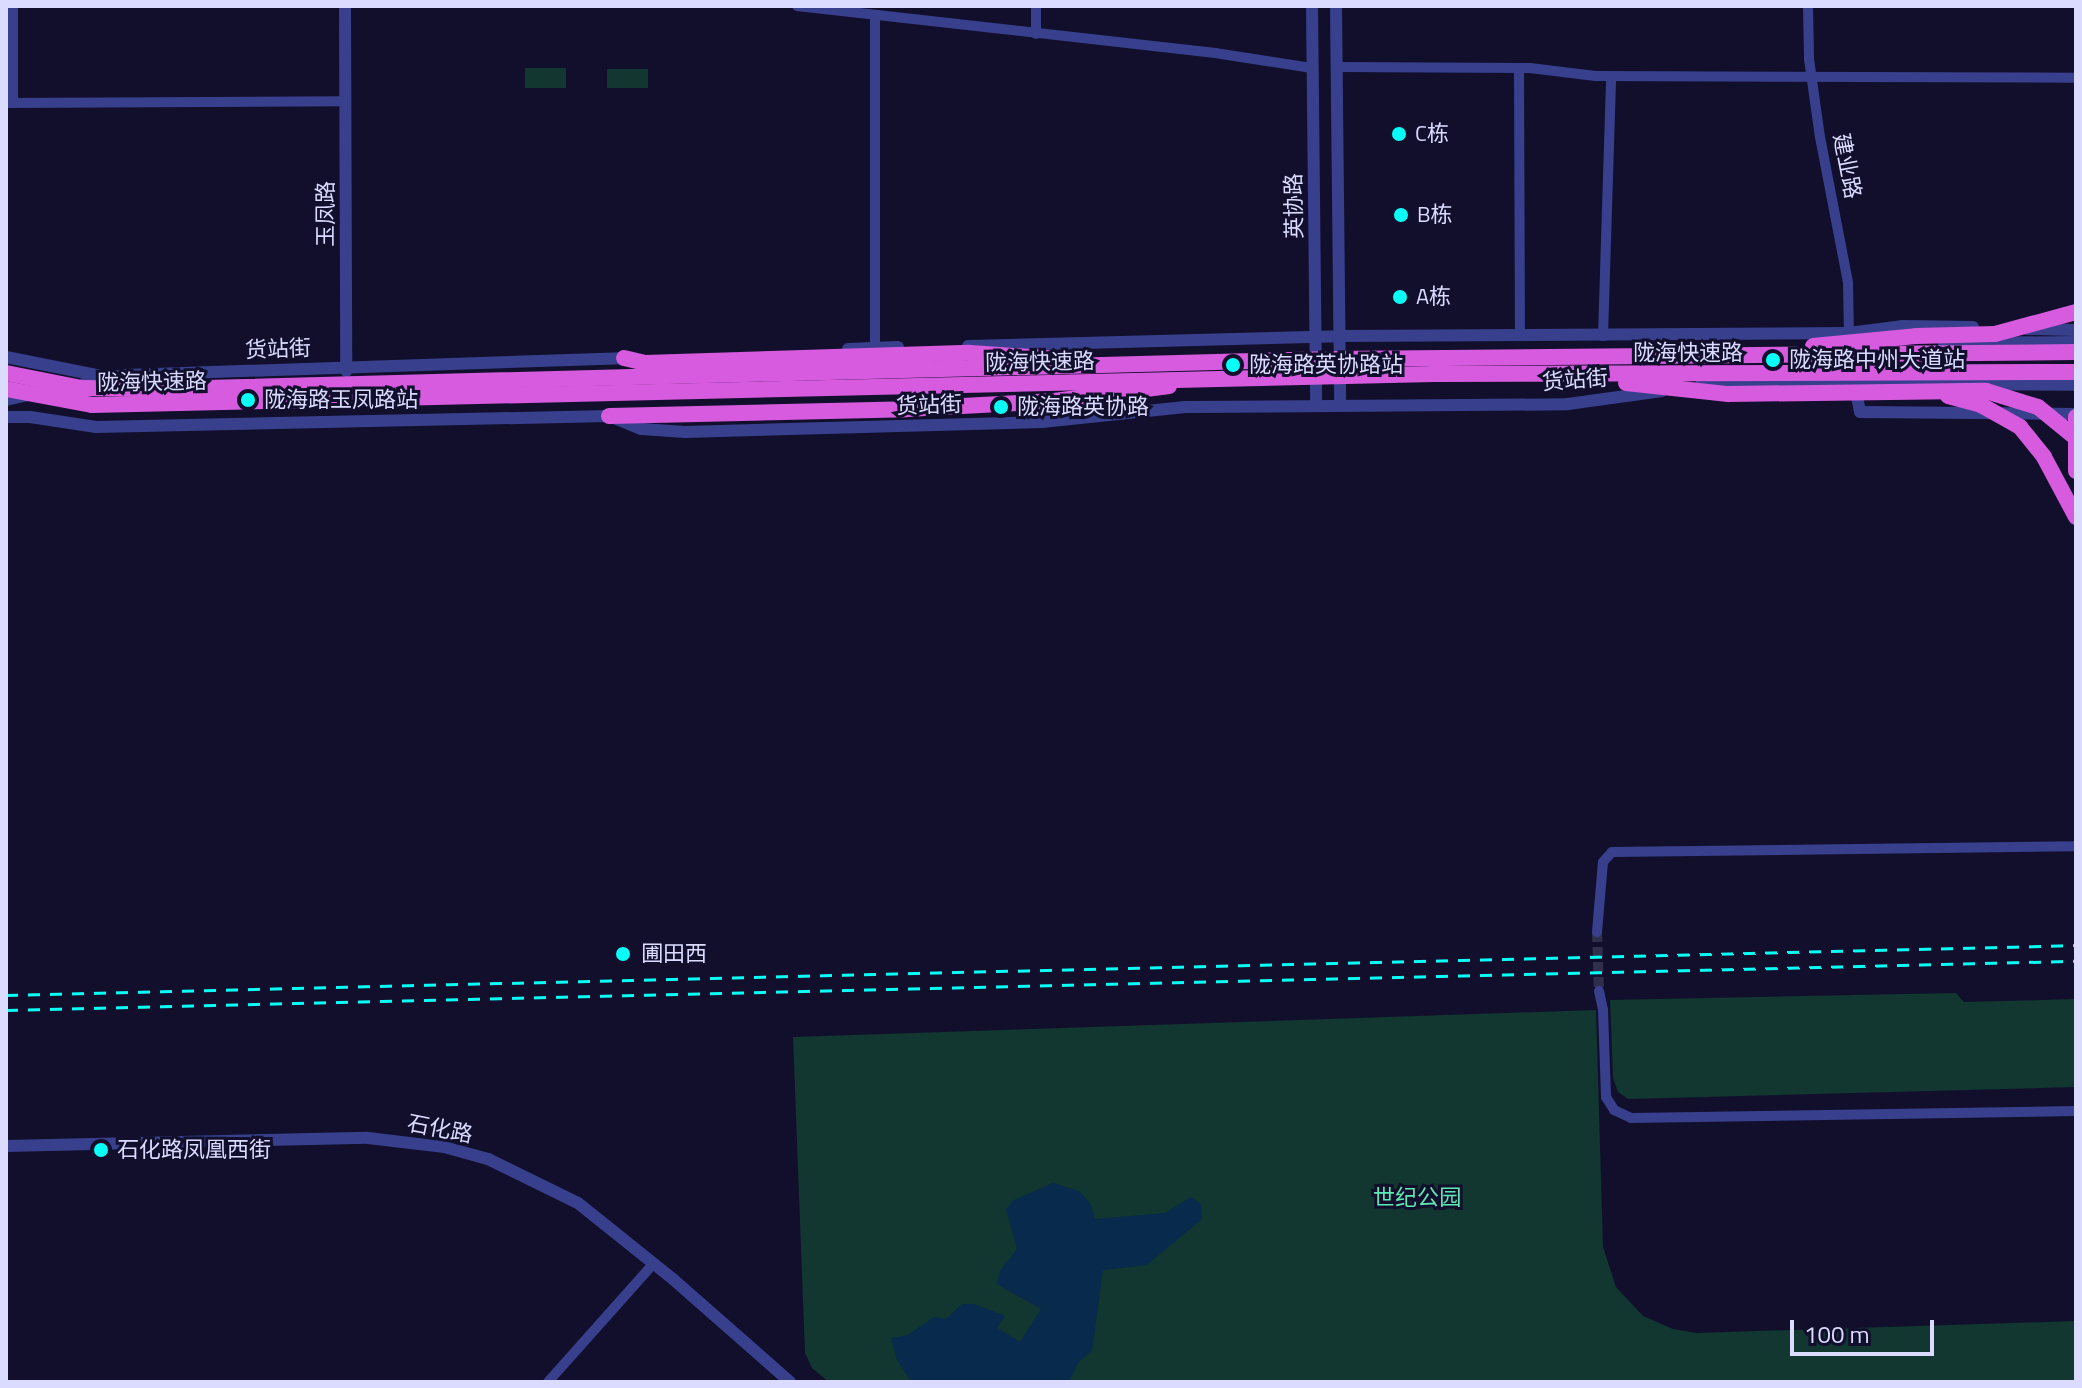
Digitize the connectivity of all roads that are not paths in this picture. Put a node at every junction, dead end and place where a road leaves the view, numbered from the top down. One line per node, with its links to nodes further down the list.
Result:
1 (13, 6): 17 (street)
2 (345, 6): 16 (street, 玉凤路)
3 (797, 6): 8 (street)
4 (1036, 6): 9 (street)
5 (1312, 6): 11 (street, 英协路)
6 (1336, 6): 10 (street, 英协路)
7 (1808, 6): 14 (street, 建业路)
8 (875, 15): 9 (street); 26 (street)
9 (1036, 34): 11 (street)
10 (1337, 67): 12 (street); 21 (street, 英协路)
11 (1312, 68): 24 (street, 英协路)
12 (1519, 68): 13 (street); 22 (street)
13 (1611, 76): 14 (street); 23 (street)
14 (1812, 77): 15 (street); 20 (street, 建业路)
15 (2076, 78)
16 (346, 101): 17 (street); 32 (street, 玉凤路)
17 (10, 103)
18 (2076, 312): 28 (highway, bridge)
19 (2076, 330): 20 (street)
20 (1849, 333): 23 (street, 货站街); 25 (street)
21 (1340, 336): 22 (street, 货站街); 24 (street, 货站街); 44 (street, 英协路)
22 (1520, 336): 23 (street, 货站街)
23 (1603, 336)
24 (1315, 337): 26 (street, 货站街); 43 (street, 英协路)
25 (2076, 342)
26 (875, 348): 30 (street, 货站街)
27 (2076, 352): 28 (highway, 陇海快速路, bridge)
28 (1739, 355): 31 (highway, 陇海快速路, bridge)
29 (6, 357): 36 (street)
30 (624, 358): 31 (highway, bridge); 32 (street, 货站街)
31 (1136, 363): 34 (highway, 陇海快速路, bridge)
32 (346, 366): 36 (street, 货站街); 48 (street, 玉凤路)
33 (2076, 372): 35 (highway, 陇海快速路, bridge)
34 (6, 373)
35 (1557, 374): 37 (highway, 陇海快速路, bridge); 41 (highway, bridge)
36 (125, 375): 42 (street, 货站街)
37 (1223, 379): 40 (highway, 陇海快速路, bridge); 46 (highway, bridge)
38 (1855, 383): 39 (street, 货站街); 44 (street, 货站街); 47 (street)
39 (2076, 385)
40 (6, 389)
41 (1924, 390): 49 (highway, bridge); 51 (highway, bridge)
42 (6, 400)
43 (1316, 405): 44 (street, 货站街); 46 (street, 货站街)
44 (1340, 405)
45 (6, 415): 48 (street, 货站街)
46 (609, 416): 48 (street, 货站街)
47 (2076, 416): 50 (highway)
48 (346, 422)
49 (2076, 438)
50 (2076, 471)
51 (2076, 517)
52 (2076, 846): 53 (street)
53 (1597, 932)
54 (1599, 991): 55 (street)
55 (2076, 1111)
56 (6, 1146): 57 (street, 石化路)
57 (653, 1264): 58 (street); 59 (street, 石化路)
58 (548, 1382)
59 (790, 1382)

